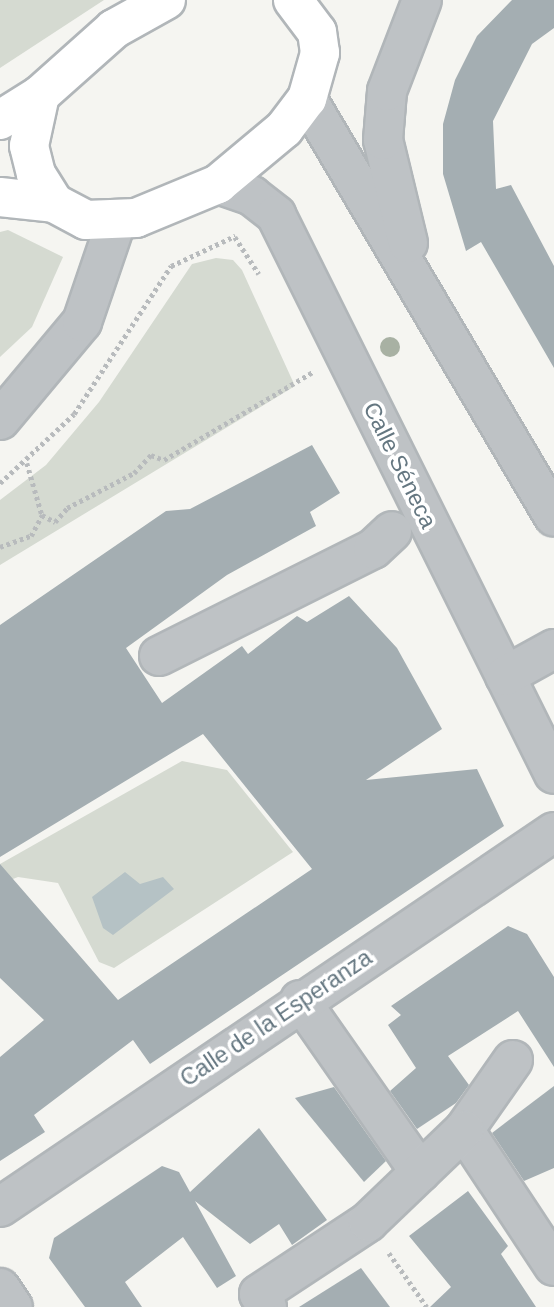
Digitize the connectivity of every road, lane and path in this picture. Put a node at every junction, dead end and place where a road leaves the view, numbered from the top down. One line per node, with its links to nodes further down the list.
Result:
1 (166, 0): 5 (main road)
2 (293, 0): 4 (main road)
3 (422, 0): 13 (street)
4 (325, 16): 6 (main road)
5 (40, 95): 7 (main road); 10 (main road)
6 (307, 99): 8 (main road); 13 (street)
7 (0, 120)
8 (218, 184): 11 (main road); 24 (street, Calle Séneca)
9 (0, 197): 10 (main road)
10 (54, 203): 11 (main road)
11 (116, 222): 15 (street)
12 (235, 237): 16 (path)
13 (414, 274): 19 (street)
14 (316, 371): 18 (path)
15 (0, 420)
16 (27, 463): 17 (path); 18 (path)
17 (0, 483)
18 (42, 515): 21 (path)
19 (554, 516)
20 (392, 531): 23 (street)
21 (0, 547)
22 (554, 649): 24 (street)
23 (159, 656)
24 (505, 676): 25 (street, Calle Séneca)
25 (554, 774)
26 (554, 832): 27 (street, Calle de la Esperanza)
27 (300, 1000): 30 (street); 31 (street, Calle de la Esperanza)
28 (513, 1060): 29 (street)
29 (464, 1130): 30 (street); 33 (street)
30 (420, 1172): 32 (street)
31 (0, 1206)
32 (368, 1222): 36 (street); 37 (path)
33 (554, 1266)
34 (0, 1287): 35 (street)
35 (13, 1307)
36 (267, 1307)
37 (426, 1307)

